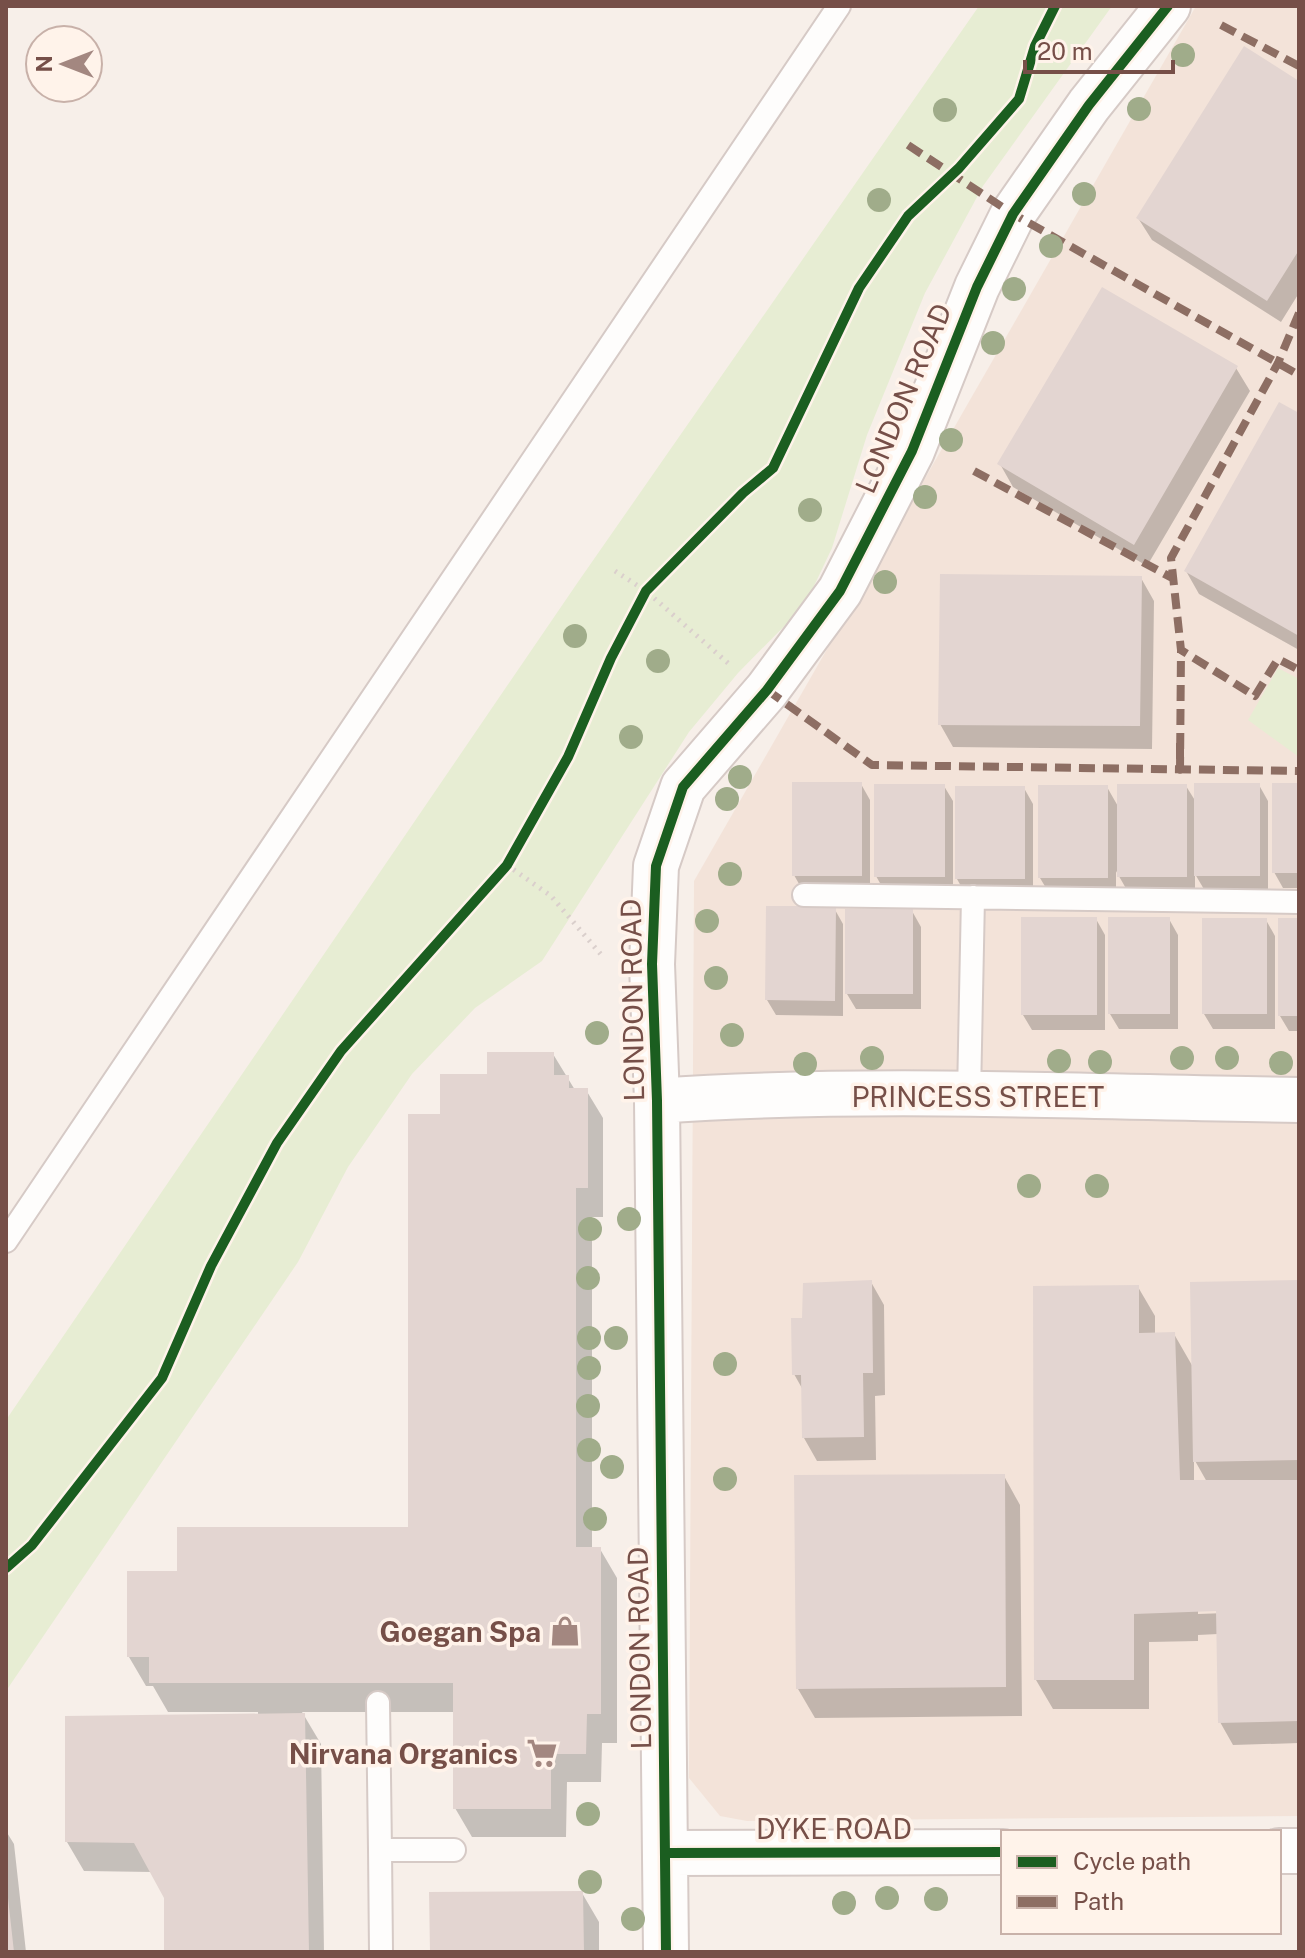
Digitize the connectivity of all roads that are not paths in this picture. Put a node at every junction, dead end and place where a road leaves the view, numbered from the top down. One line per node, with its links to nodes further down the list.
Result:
1 (839, 6): 9 (lane)
2 (1168, 6): 8 (street, LONDON ROAD)
3 (804, 895): 4 (lane)
4 (973, 897): 5 (lane); 6 (lane)
5 (1299, 902)
6 (969, 1095): 7 (street, PRINCESS STREET); 8 (street, PRINCESS STREET)
7 (1299, 1100)
8 (657, 1101): 14 (street, LONDON ROAD)
9 (6, 1241)
10 (378, 1703): 11 (lane)
11 (380, 1850): 12 (lane); 15 (lane)
12 (454, 1850)
13 (1001, 1852): 14 (street, DYKE ROAD)
14 (666, 1853): 16 (street, LONDON ROAD)
15 (381, 1952)
16 (666, 1952)

